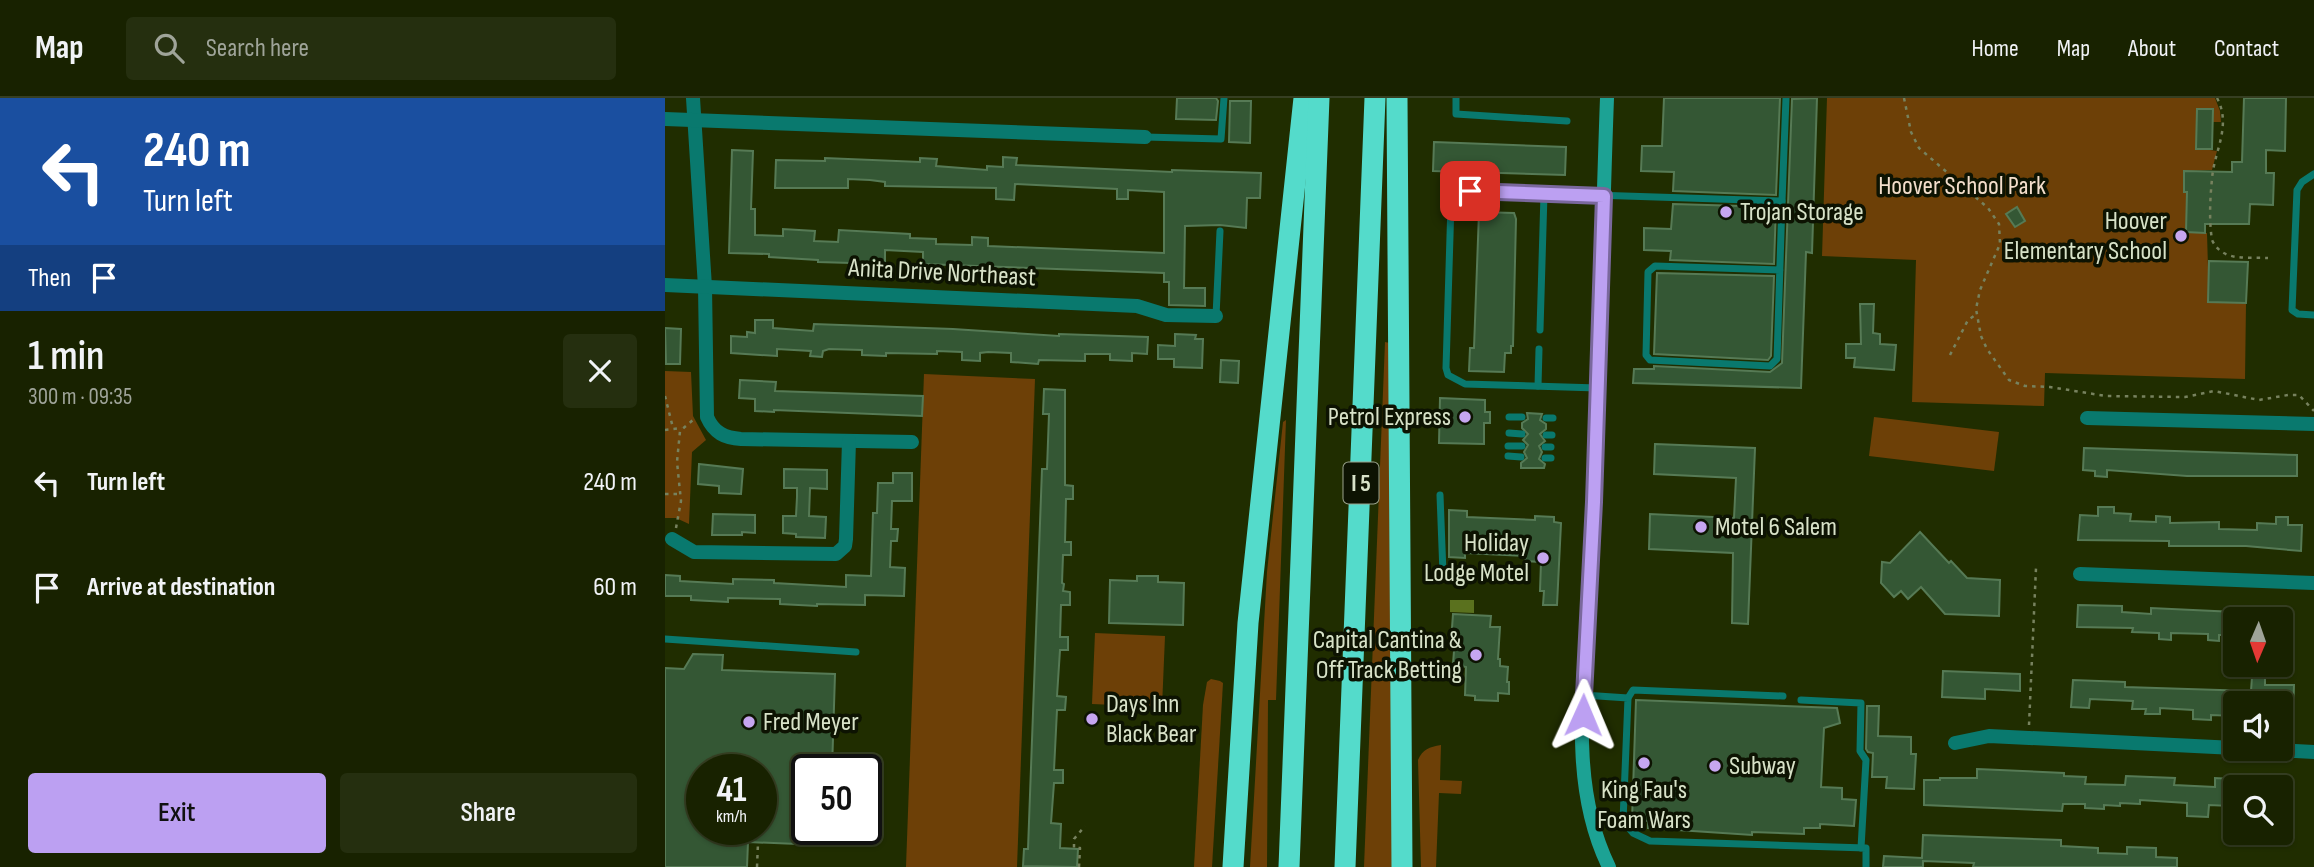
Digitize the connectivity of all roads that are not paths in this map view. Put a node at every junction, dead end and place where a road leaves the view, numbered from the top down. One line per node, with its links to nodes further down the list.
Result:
1 (693, 98): 11 (street)
2 (1224, 98): 13 (lane)
3 (1304, 98): 56 (highway)
4 (1319, 98): 57 (highway, I 5)
5 (1375, 98): 58 (highway, I 5)
6 (1398, 98): 59 (highway, I 5)
7 (1456, 98): 12 (lane)
8 (1607, 98): 16 (main road)
9 (1786, 98): 17 (lane)
10 (665, 119): 11 (street)
11 (694, 121): 13 (street); 21 (street)
12 (1567, 121)
13 (1145, 137)
14 (2314, 174): 22 (lane)
15 (1544, 194): 16 (lane); 24 (lane); 26 (lane)
16 (1604, 196): 17 (lane); 27 (main road)
17 (1783, 201): 19 (lane)
18 (1220, 231): 23 (lane)
19 (1780, 270): 19 (lane)
20 (665, 285): 21 (street, Anita Drive Northeast)
21 (705, 287): 23 (street, Anita Drive Northeast); 34 (street)
22 (2314, 315)
23 (1216, 316)
24 (1540, 330)
25 (1539, 349): 26 (lane)
26 (1538, 386): 27 (lane)
27 (1598, 388): 47 (main road)
28 (1509, 417): 29 (lane)
29 (1522, 417)
30 (2087, 418): 31 (street)
31 (2314, 424)
32 (1509, 433): 33 (lane)
33 (1522, 434)
34 (849, 441): 35 (street); 41 (street)
35 (912, 442)
36 (1508, 446): 37 (lane)
37 (1521, 446)
38 (1508, 456): 39 (lane)
39 (1521, 457)
40 (1440, 495): 42 (lane)
41 (671, 539)
42 (1443, 573)
43 (2080, 574): 44 (street)
44 (2314, 583)
45 (665, 639): 46 (lane)
46 (856, 652)
47 (1583, 695): 49 (lane); 60 (main road)
48 (1783, 696): 49 (lane)
49 (1627, 698): 55 (lane)
50 (1801, 700): 55 (lane)
51 (1955, 743): 52 (street)
52 (2223, 747)
53 (2293, 751): 54 (street)
54 (2314, 752)
55 (1861, 848): 61 (lane)
56 (1233, 867)
57 (1289, 867)
58 (1345, 867)
59 (1402, 867)
60 (1609, 867)
61 (1866, 867)

